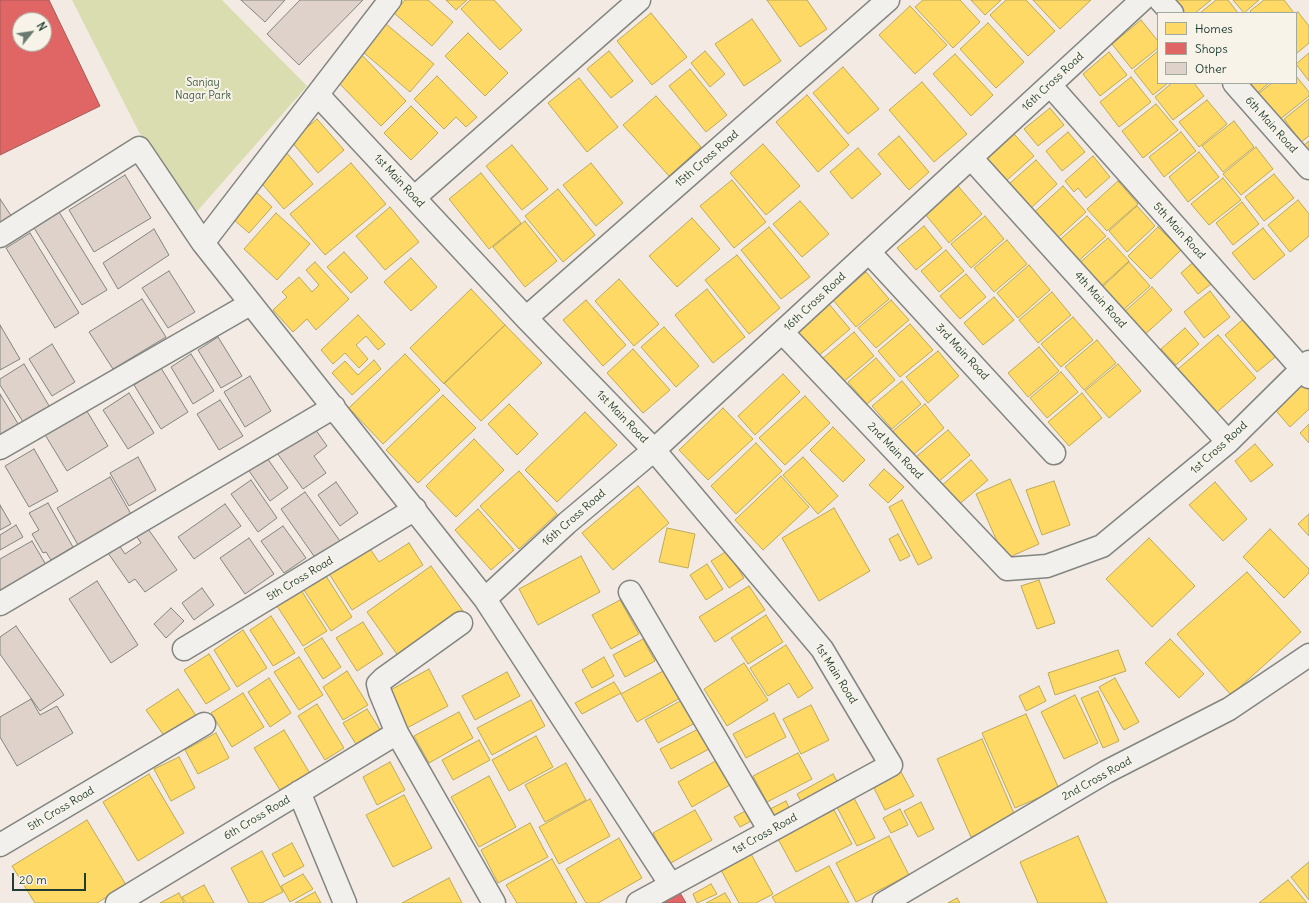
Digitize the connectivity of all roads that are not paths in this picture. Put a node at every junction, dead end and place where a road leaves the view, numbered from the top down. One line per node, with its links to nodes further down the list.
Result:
1 (390, 0): 9 (street)
2 (639, 0): 12 (street)
3 (888, 0): 17 (street, 15th Cross Road)
4 (1142, 0): 8 (street, 16th Cross Road)
5 (1160, 0): 6 (street)
6 (1171, 12)
7 (1235, 84): 11 (street, 6th Main Road)
8 (1050, 85): 10 (street, 16th Cross Road); 19 (street, 5th Main Road)
9 (318, 95): 12 (street, 1st Main Road); 14 (street)
10 (971, 158): 15 (street, 16th Cross Road); 21 (street, 4th Main Road)
11 (1309, 168)
12 (415, 197): 17 (street, 1st Main Road)
13 (0, 236): 14 (street)
14 (203, 243): 16 (street)
15 (870, 252): 18 (street, 16th Cross Road); 24 (street, 3rd Main Road)
16 (250, 304): 20 (street); 22 (street)
17 (526, 318): 23 (street, 1st Main Road)
18 (782, 332): 23 (street, 16th Cross Road); 26 (street, 2nd Main Road)
19 (1307, 370): 21 (street, 1st Cross Road)
20 (334, 407): 25 (street); 29 (street)
21 (1228, 442): 26 (street, 1st Cross Road)
22 (0, 448)
23 (654, 450): 28 (street, 16th Cross Road); 35 (street, 1st Main Road)
24 (1054, 453)
25 (415, 509): 28 (street); 31 (street, 5th Cross Road)
26 (1007, 569)
27 (630, 592): 37 (street)
28 (485, 599): 39 (street)
29 (0, 604)
30 (461, 623): 34 (street)
31 (184, 649)
32 (1309, 655): 44 (street, 2nd Cross Road)
33 (204, 724): 38 (street, 5th Cross Road)
34 (397, 733): 36 (street, 6th Cross Road); 42 (street)
35 (891, 765): 37 (street, 1st Cross Road)
36 (299, 792): 40 (street, 6th Cross Road); 41 (street)
37 (770, 831): 39 (street, 1st Cross Road)
38 (0, 845)
39 (671, 885): 43 (street, 1st Cross Road)
40 (117, 903)
41 (345, 903)
42 (494, 903)
43 (638, 903)
44 (884, 903)

